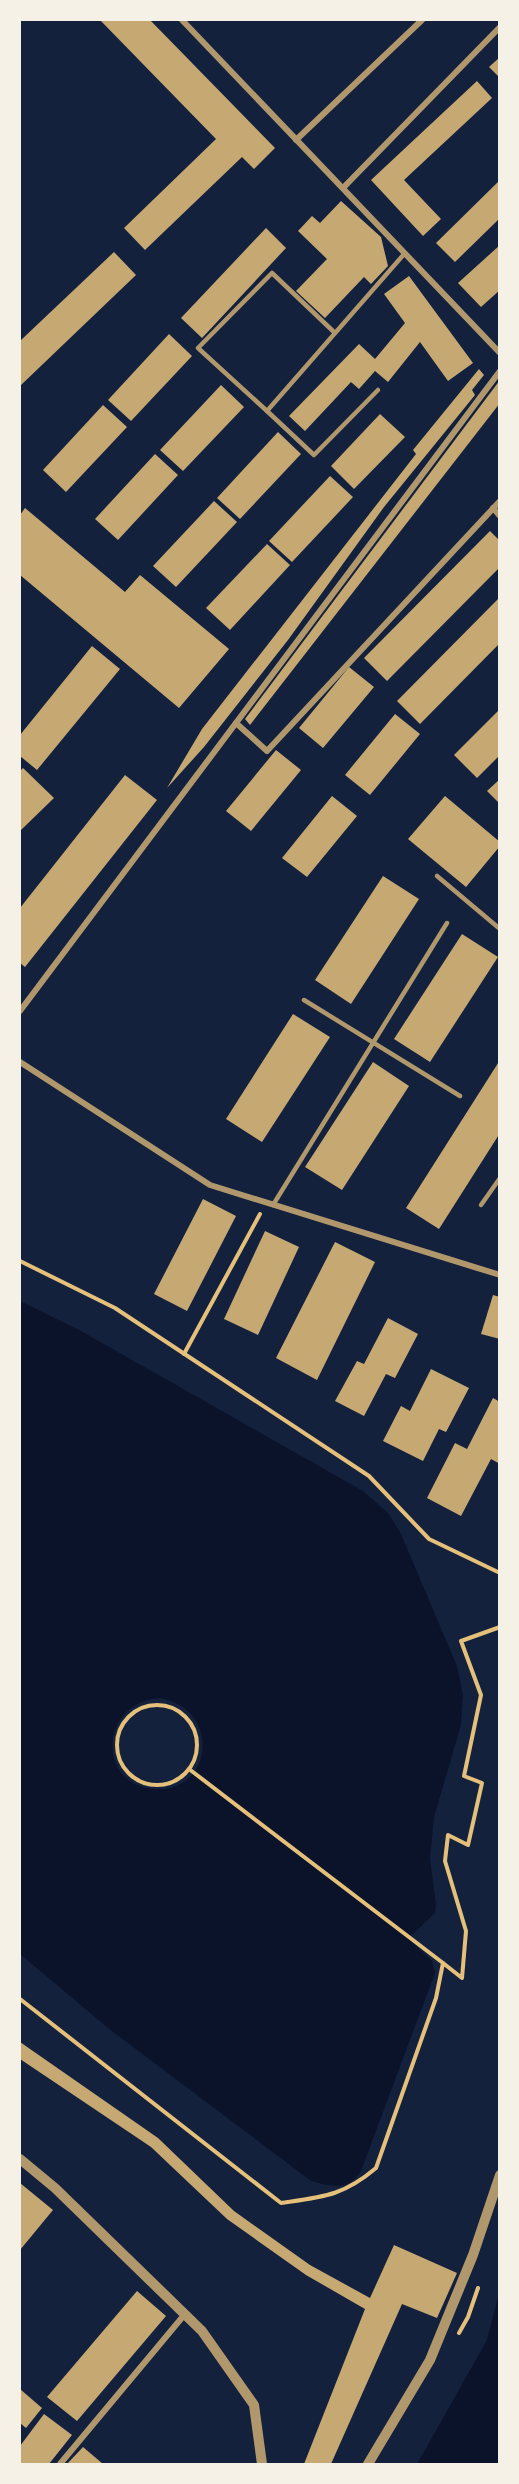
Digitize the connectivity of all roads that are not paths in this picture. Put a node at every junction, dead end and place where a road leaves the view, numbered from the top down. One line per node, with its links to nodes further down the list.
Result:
1 (182, 20): 4 (street)
2 (422, 20): 4 (street)
3 (500, 27): 5 (street)
4 (296, 140): 5 (street)
5 (343, 188): 6 (street)
6 (405, 253): 7 (lane); 8 (street)
7 (335, 333): 11 (lane); 11 (lane)
8 (500, 352)
9 (500, 371): 15 (street)
10 (378, 390): 11 (lane)
11 (267, 411)
12 (500, 501): 13 (street)
13 (493, 508): 14 (street); 15 (street)
14 (500, 516)
15 (236, 723): 20 (street)
16 (437, 876): 18 (lane)
17 (447, 922): 21 (lane)
18 (500, 929)
19 (304, 1000): 21 (lane)
20 (20, 1011)
21 (372, 1043): 23 (lane); 25 (lane)
22 (20, 1062): 25 (street)
23 (460, 1096)
24 (500, 1178): 26 (lane)
25 (270, 1203): 27 (street)
26 (481, 1205)
27 (500, 1275)
28 (20, 2159): 30 (street)
29 (500, 2175): 33 (street)
30 (185, 2314): 31 (street); 32 (street)
31 (60, 2464)
32 (262, 2464)
33 (368, 2464)

